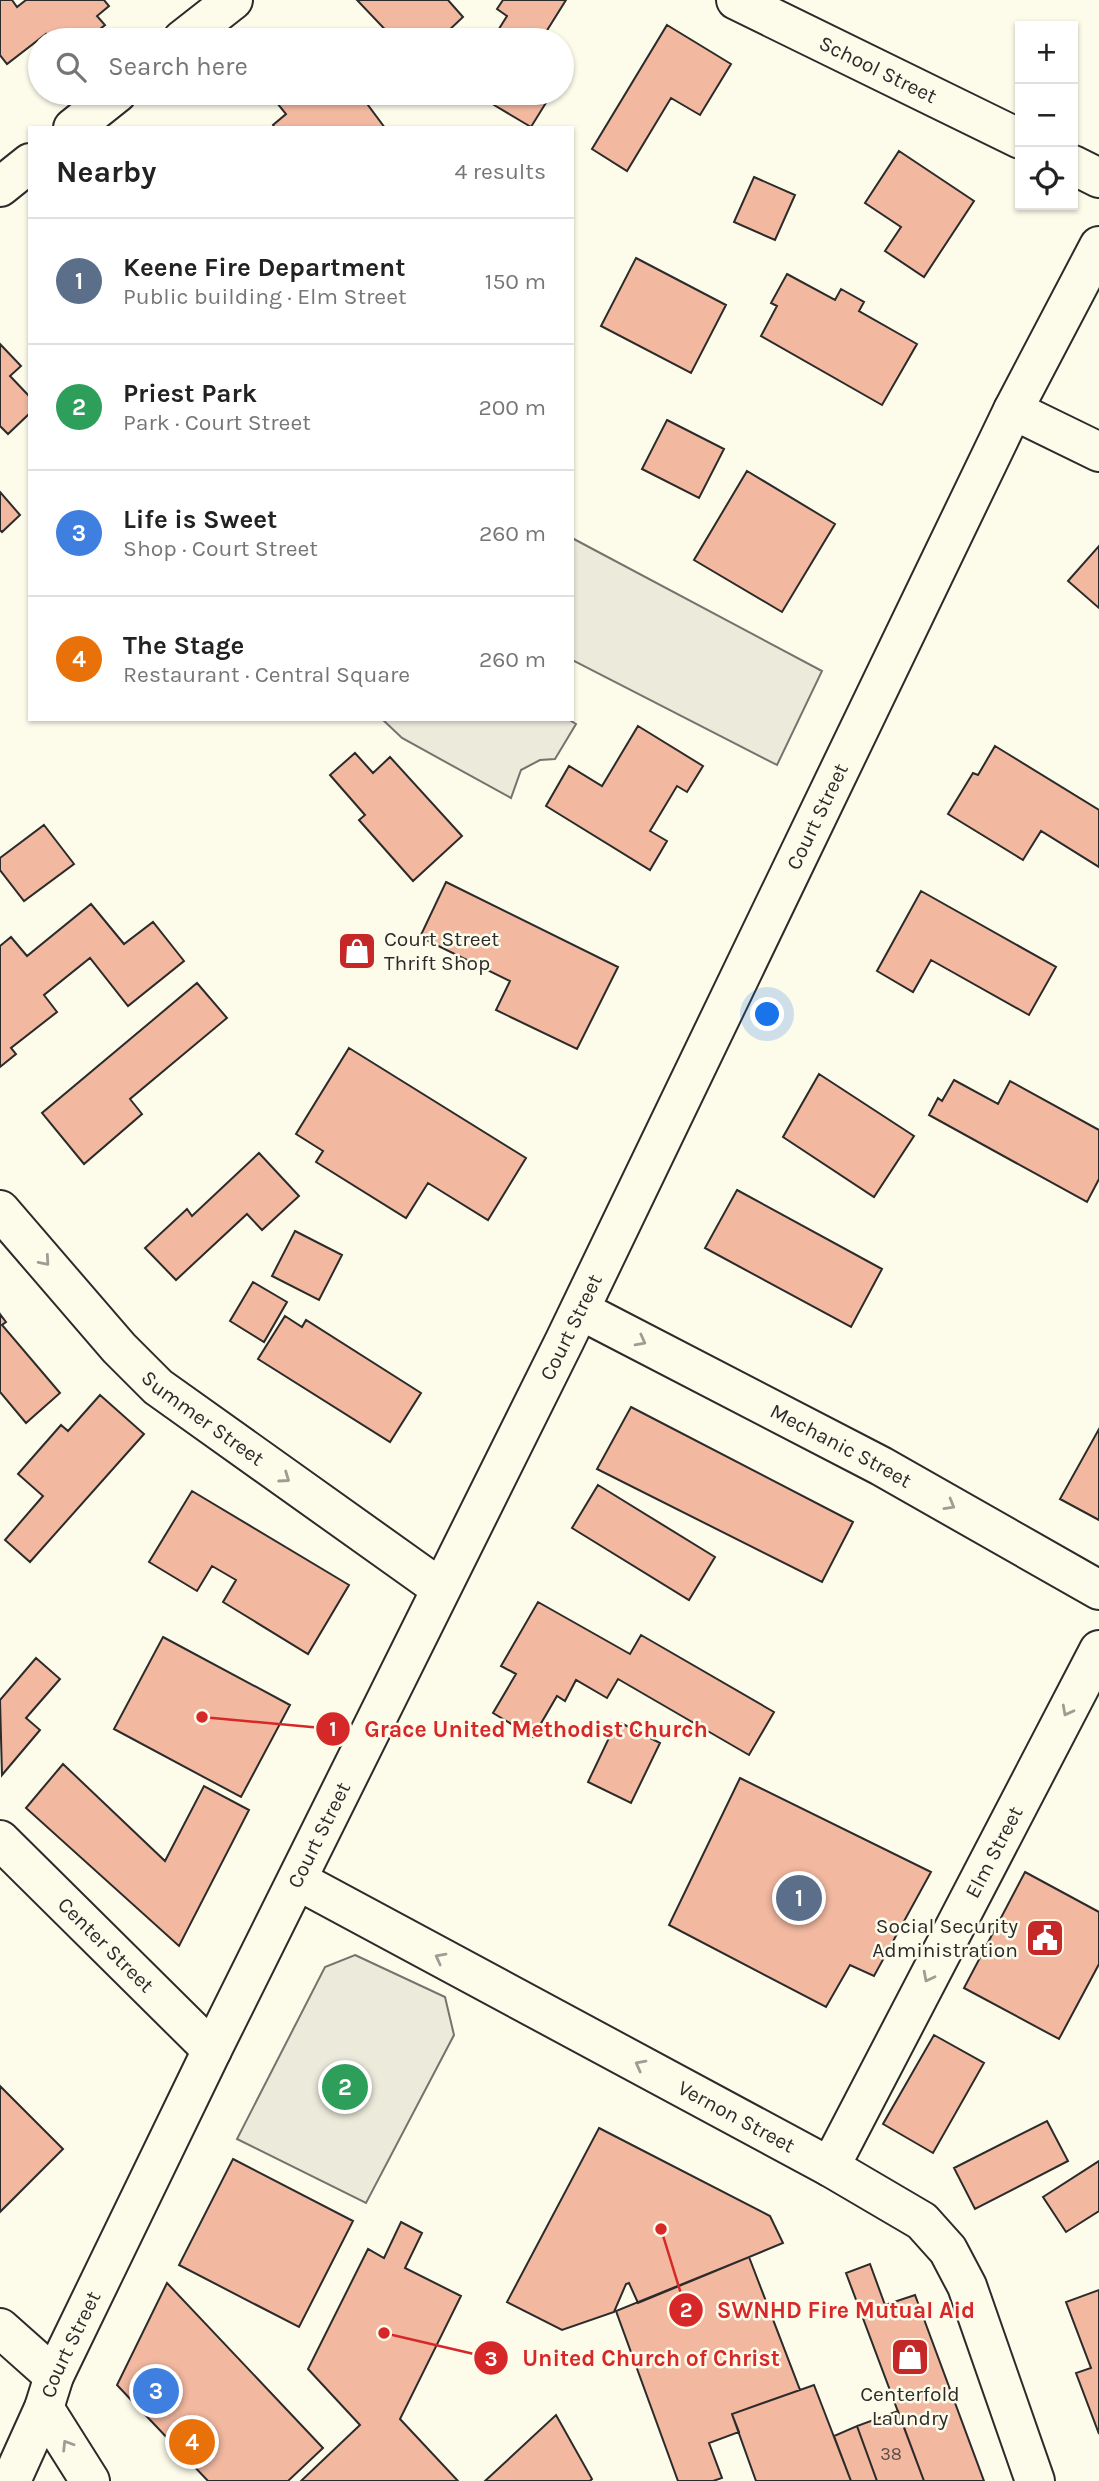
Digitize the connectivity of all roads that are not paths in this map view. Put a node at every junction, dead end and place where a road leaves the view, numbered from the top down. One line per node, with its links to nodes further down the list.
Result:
1 (233, 0): 3 (street)
2 (736, 0): 6 (street, School Street)
3 (197, 28)
4 (102, 105): 5 (street)
5 (76, 126)
6 (1015, 136)
7 (28, 165): 10 (street)
8 (1078, 168): 9 (street)
9 (1099, 178)
10 (0, 187)
11 (1099, 246): 12 (street, Court Street)
12 (1013, 410): 13 (street); 15 (street, Court Street)
13 (1099, 452)
14 (0, 1210): 16 (street, Summer Street, one-way to 16)
15 (580, 1310): 16 (street, Court Street); 17 (street, Mechanic Street, one-way to 17)
16 (440, 1588): 20 (street, Court Street)
17 (1099, 1590)
18 (1099, 1650): 22 (street, Elm Street, one-way to 22)
19 (0, 1840): 21 (street, Center Street)
20 (297, 1880): 21 (street, Court Street); 22 (street, Vernon Street, one-way to 20)
21 (212, 2050): 24 (street, Court Street)
22 (830, 2166): 27 (street, Vernon Street)
23 (0, 2328): 24 (street)
24 (49, 2392): 25 (street, Court Street); 26 (street, one-way to 24)
25 (11, 2481)
26 (90, 2481)
27 (1035, 2481)

